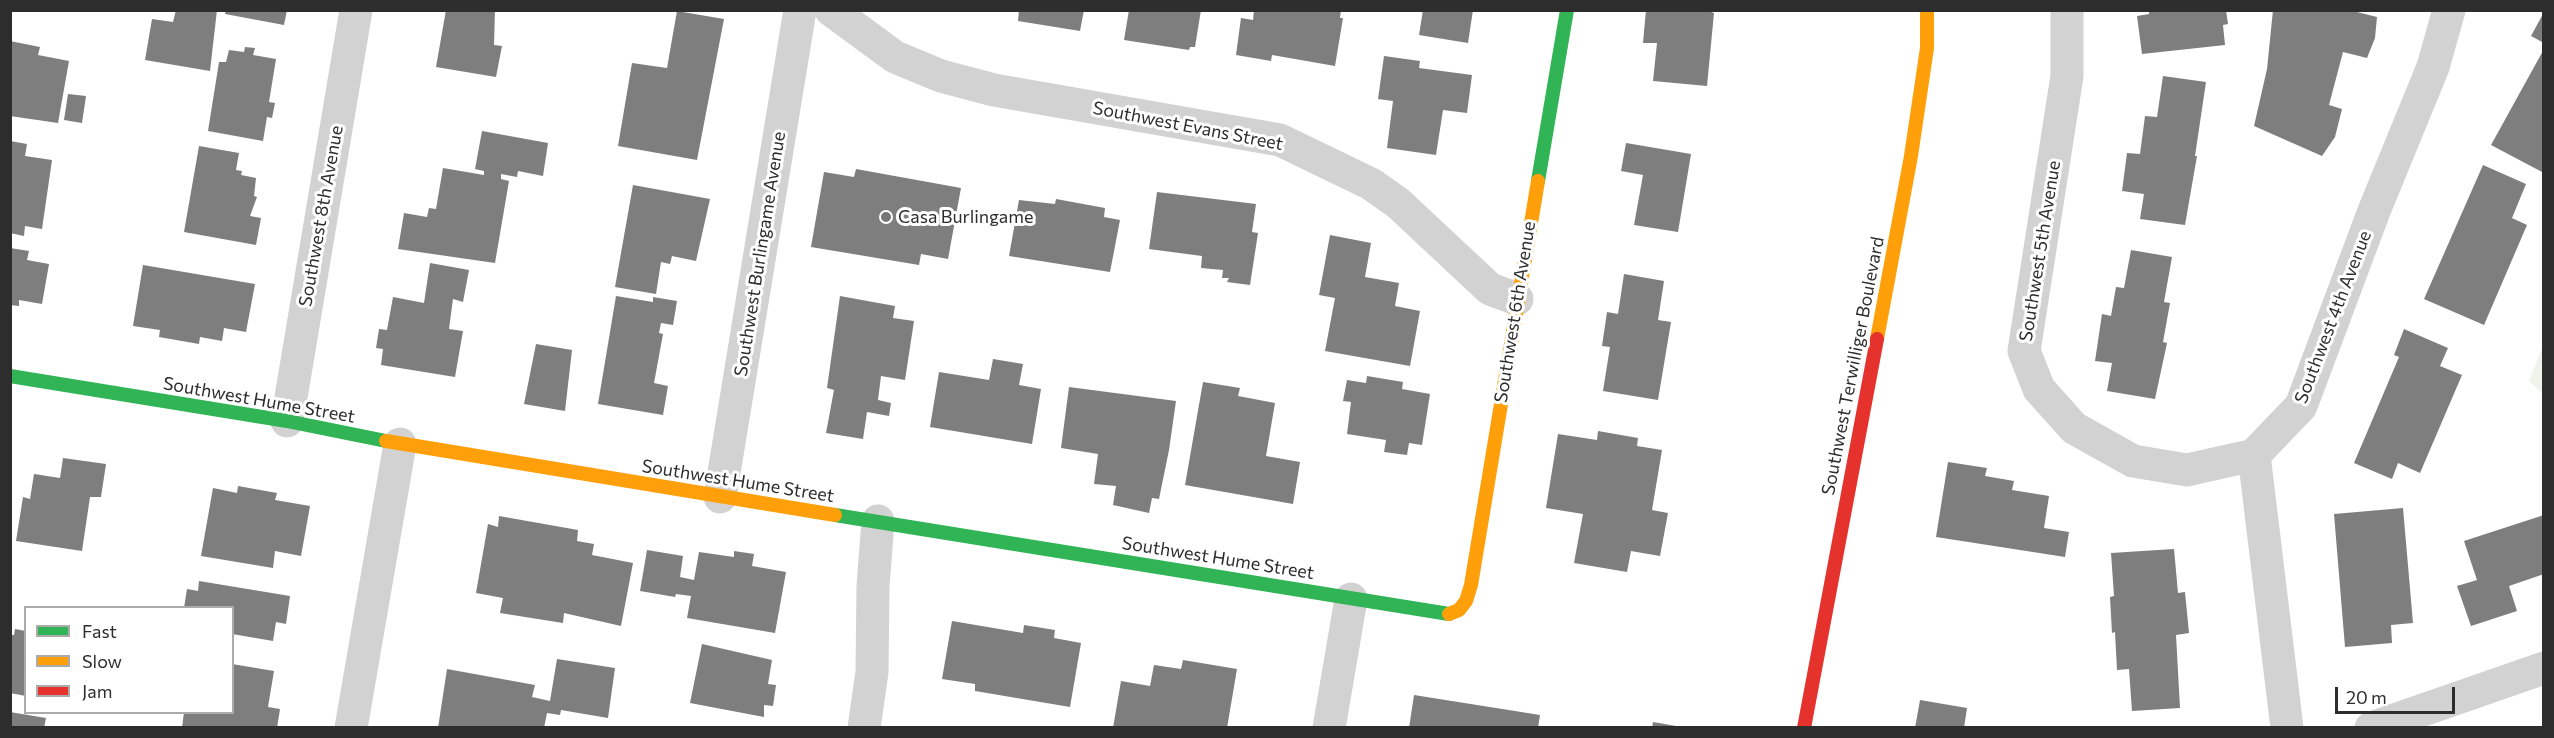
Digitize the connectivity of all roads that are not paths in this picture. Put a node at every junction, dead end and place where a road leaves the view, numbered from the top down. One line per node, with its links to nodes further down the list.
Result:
1 (356, 10): 10 (street, Southwest 8th Avenue)
2 (801, 10): 13 (street, Southwest Burlingame Avenue)
3 (831, 10): 8 (street, Southwest Evans Street)
4 (1567, 10): 8 (street, Southwest 6th Avenue)
5 (1927, 10): 21 (street, Southwest Terwilliger Boulevard)
6 (2067, 10): 12 (street, Southwest 5th Avenue)
7 (2449, 10): 12 (street, Southwest 4th Avenue)
8 (1517, 299): 16 (street, Southwest 6th Avenue)
9 (10, 376): 10 (street, Southwest Hume Street)
10 (287, 421): 11 (street, Southwest Hume Street)
11 (400, 444): 13 (street, Southwest Hume Street); 18 (street)
12 (2254, 455): 22 (street)
13 (720, 497): 14 (street, Southwest Hume Street)
14 (879, 520): 15 (street, Southwest Hume Street); 19 (street)
15 (1352, 599): 16 (street, Southwest Hume Street); 20 (street)
16 (1459, 610)
17 (2544, 668): 23 (street)
18 (351, 728)
19 (864, 728)
20 (1329, 728)
21 (1804, 728)
22 (2287, 728)
23 (2371, 728)

